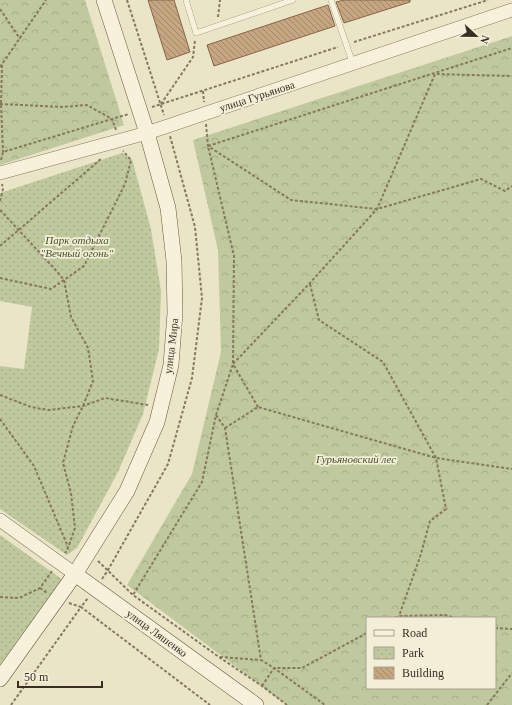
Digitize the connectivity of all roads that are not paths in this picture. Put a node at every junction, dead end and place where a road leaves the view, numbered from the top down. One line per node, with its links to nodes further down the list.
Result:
1 (104, 0): 7 (main road, улица Мира)
2 (186, 0): 3 (lane)
3 (293, 0)
4 (331, 0): 6 (lane)
5 (512, 10): 6 (street, улица Гурьянова)
6 (353, 64): 7 (street, улица Гурьянова)
7 (147, 132): 8 (street, улица Гурьянова); 10 (main road, улица Мира)
8 (1, 173)
9 (0, 520): 10 (street, улица Ляшенко)
10 (75, 574): 11 (main road, улица Мира); 12 (main road, улица Ляшенко)
11 (0, 679)
12 (248, 701)

